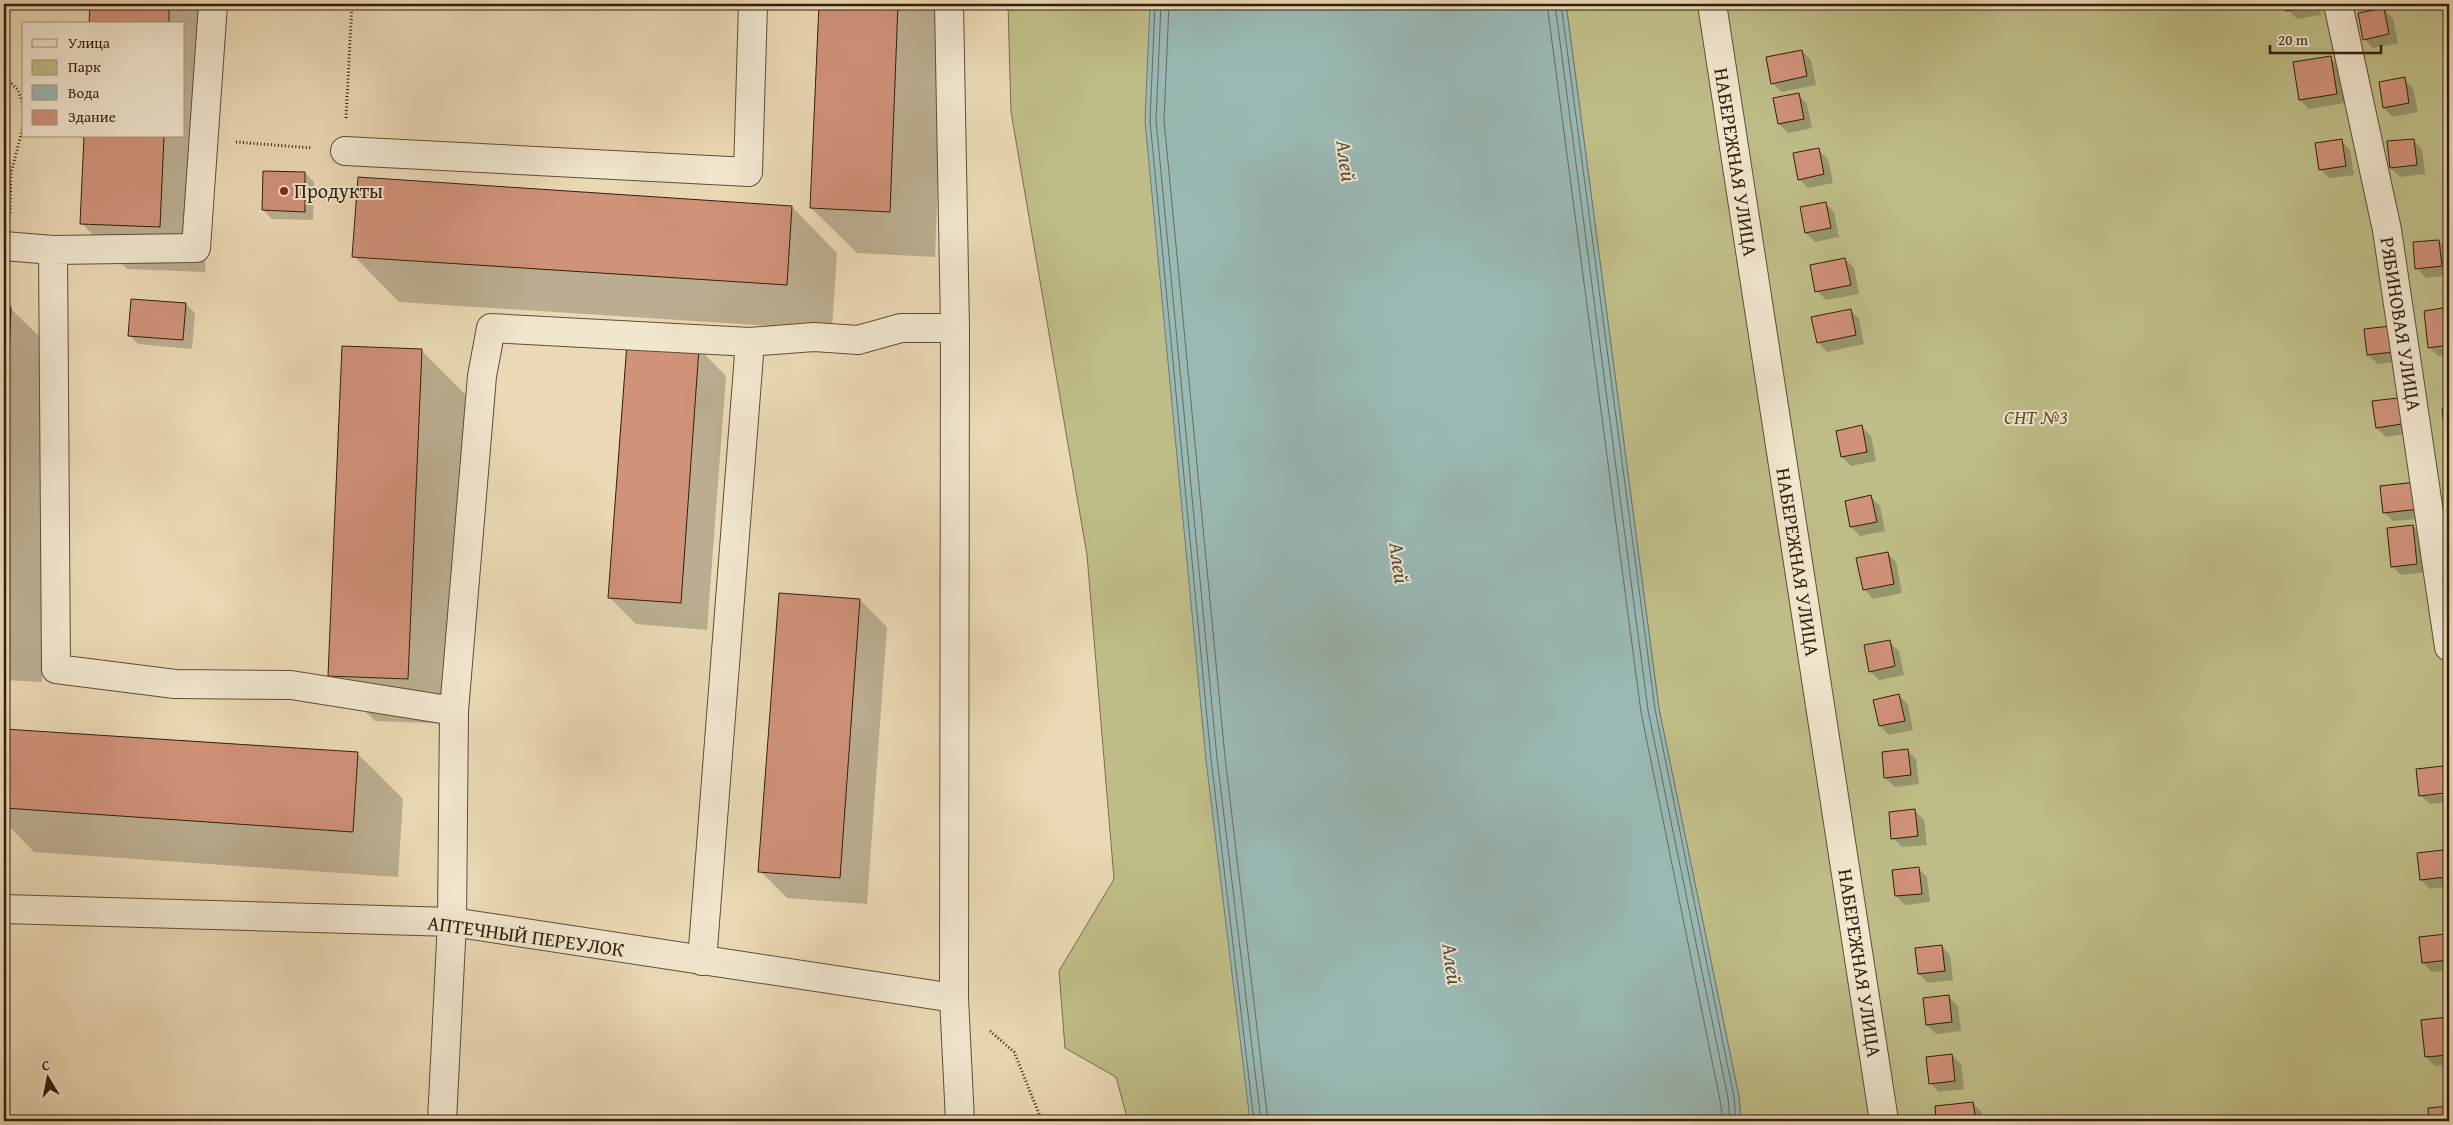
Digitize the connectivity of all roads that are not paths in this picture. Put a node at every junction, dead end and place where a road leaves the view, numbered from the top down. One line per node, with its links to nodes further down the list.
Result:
1 (212, 4): 8 (street)
2 (753, 4): 6 (street)
3 (949, 4): 9 (street)
4 (1712, 4): 19 (street, НАБЕРЕЖНАЯ УЛИЦА)
5 (2338, 4): 11 (street, РЯБИНОВАЯ УЛИЦА)
6 (345, 151)
7 (7, 246): 8 (street)
8 (53, 250): 12 (street)
9 (955, 328): 10 (street); 16 (street)
10 (750, 342): 12 (street); 15 (street)
11 (2449, 647)
12 (454, 711): 14 (street)
13 (4, 909): 14 (street, АПТЕЧНЫЙ ПЕРЕУЛОК)
14 (452, 922): 15 (street, АПТЕЧНЫЙ ПЕРЕУЛОК); 17 (street)
15 (702, 961): 16 (street, АПТЕЧНЫЙ ПЕРЕУЛОК)
16 (954, 998): 18 (street)
17 (442, 1121)
18 (960, 1121)
19 (1884, 1121)

